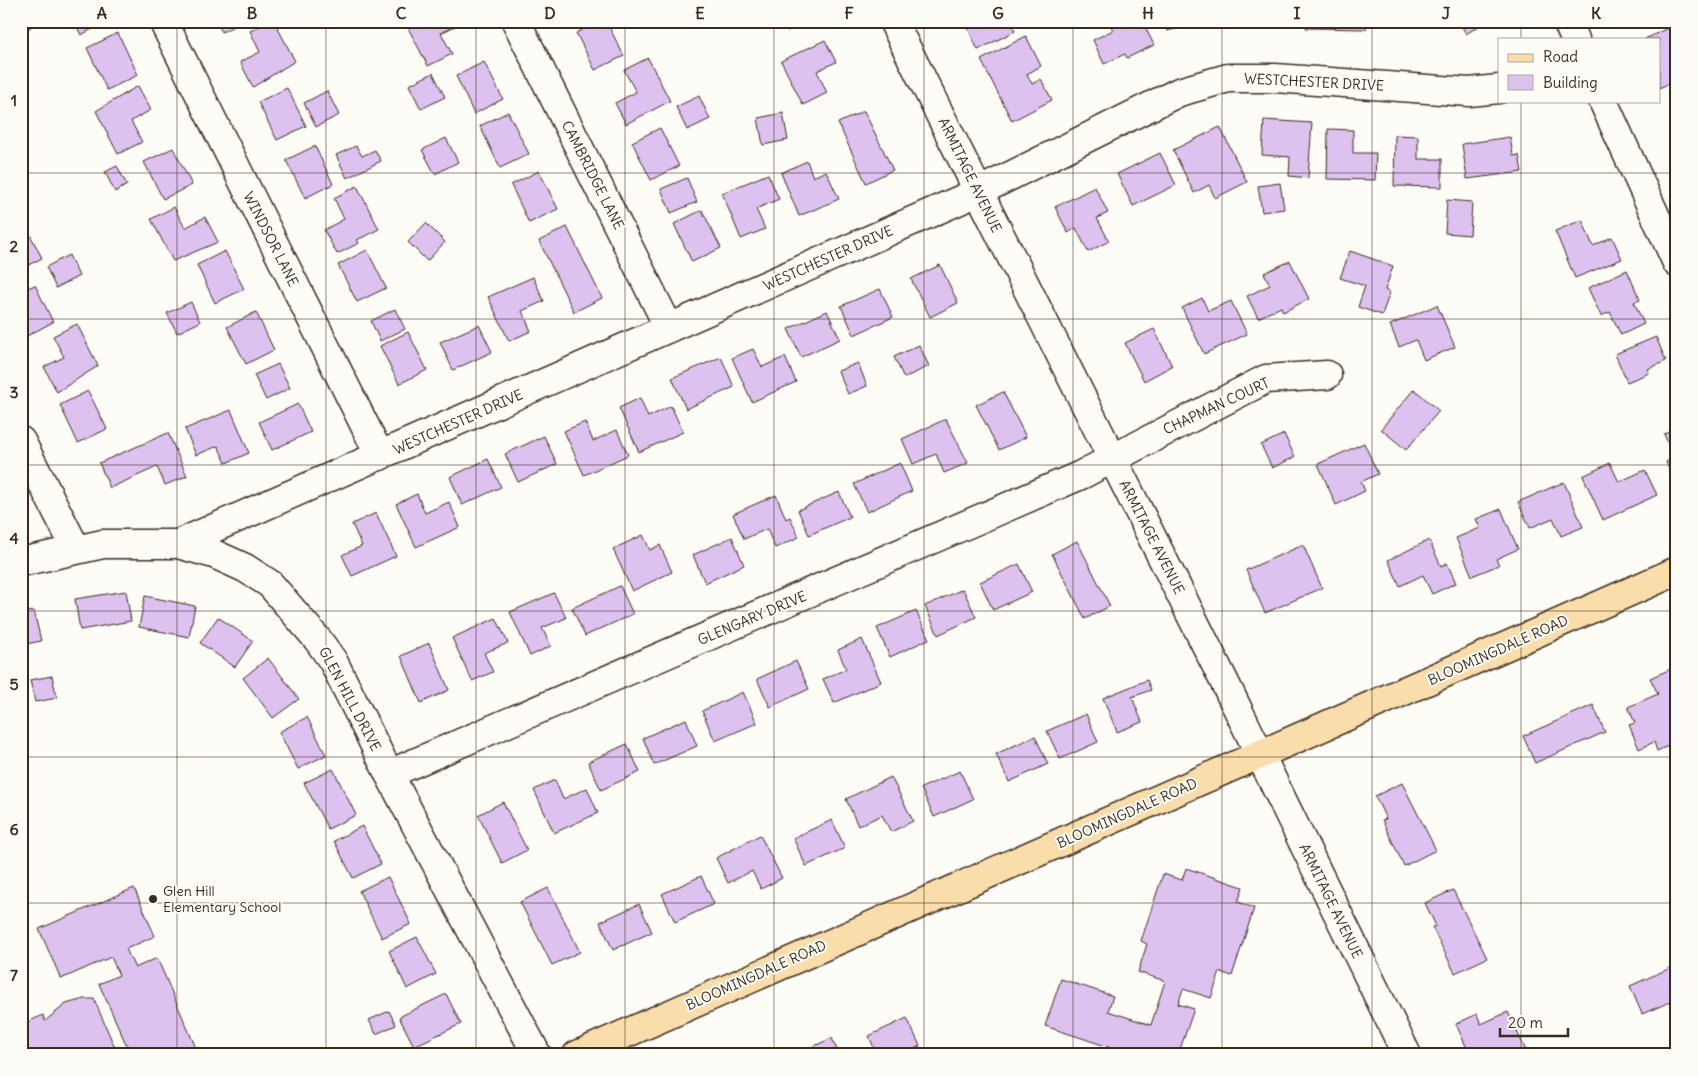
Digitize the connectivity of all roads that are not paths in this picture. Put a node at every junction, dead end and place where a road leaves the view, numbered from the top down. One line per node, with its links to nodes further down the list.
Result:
1 (163, 21): 13 (street, WINDSOR LANE)
2 (516, 21): 10 (street, CAMBRIDGE LANE)
3 (894, 21): 8 (street, ARMITAGE AVENUE)
4 (1567, 21): 5 (street)
5 (1575, 38)
6 (1498, 89): 8 (street, WESTCHESTER DRIVE)
7 (1603, 102): 9 (street)
8 (978, 192): 10 (street, WESTCHESTER DRIVE); 14 (street, ARMITAGE AVENUE)
9 (1677, 263)
10 (669, 328): 13 (street, WESTCHESTER DRIVE)
11 (1327, 375): 14 (street, CHAPMAN COURT)
12 (21, 441): 16 (street)
13 (380, 456): 15 (street, WESTCHESTER DRIVE)
14 (1112, 457): 19 (street, ARMITAGE AVENUE); 20 (street, GLENGARY DRIVE)
15 (178, 544): 16 (street, GLEN HILL DRIVE); 20 (street, GLEN HILL DRIVE)
16 (76, 549): 17 (street, GLEN HILL DRIVE)
17 (21, 562)
18 (1677, 571): 19 (main road, BLOOMINGDALE ROAD)
19 (1260, 754): 22 (main road, BLOOMINGDALE ROAD); 23 (street, ARMITAGE AVENUE)
20 (389, 774): 21 (street, GLEN HILL DRIVE)
21 (537, 1055)
22 (577, 1055)
23 (1407, 1055)

